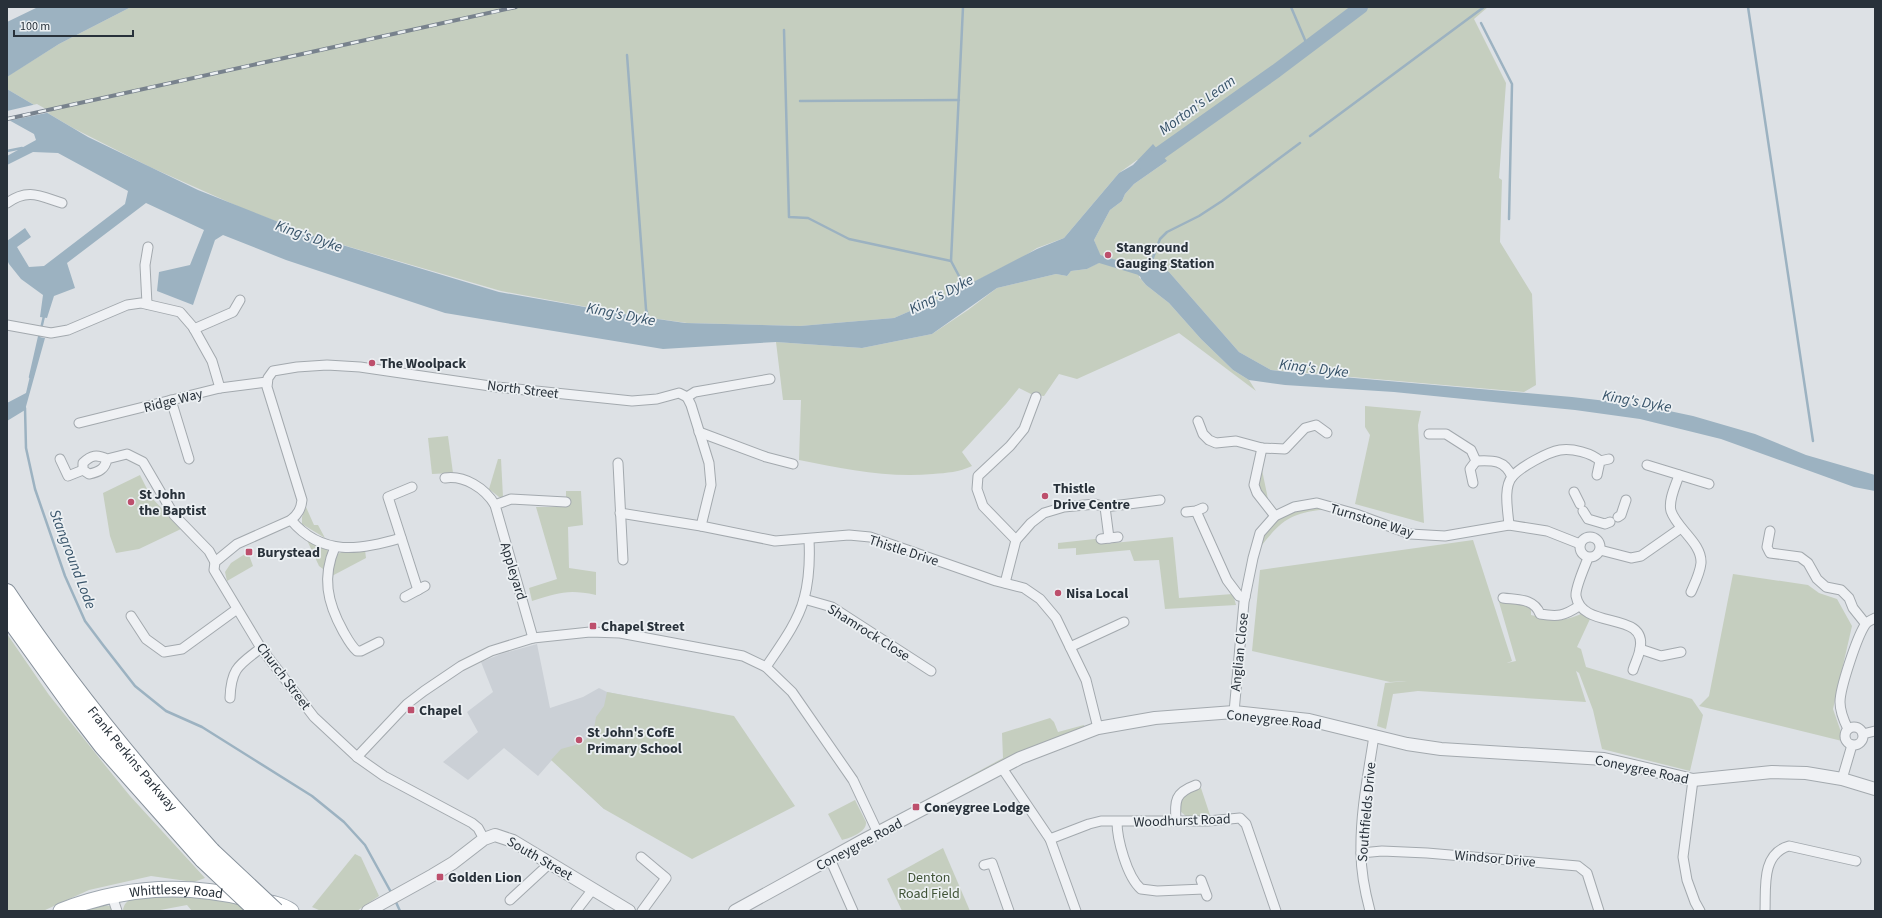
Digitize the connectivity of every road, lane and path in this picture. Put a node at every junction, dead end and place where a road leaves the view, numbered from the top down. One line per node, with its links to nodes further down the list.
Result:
1 (7, 203): 2 (street)
2 (62, 203)
3 (148, 247): 5 (street)
4 (240, 300): 7 (street)
5 (147, 304): 6 (street); 7 (street)
6 (7, 325)
7 (194, 328): 10 (street)
8 (770, 379): 11 (street, North Street)
9 (267, 382): 10 (street, Ridge Way); 11 (street, North Street); 44 (street)
10 (220, 388): 13 (street, Ridge Way)
11 (687, 397): 16 (street)
12 (1036, 397): 54 (street)
13 (170, 400): 15 (street, Ridge Way); 22 (street)
14 (1198, 421): 19 (street)
15 (79, 423)
16 (699, 432): 25 (street); 47 (street)
17 (1328, 433): 19 (street)
18 (1429, 434): 23 (street)
19 (1262, 448): 43 (street)
20 (60, 459): 27 (street)
21 (108, 459): 27 (street); 27 (street); 60 (street)
22 (189, 459)
23 (1476, 461): 30 (street); 32 (street)
24 (618, 463): 42 (street)
25 (793, 464)
26 (1647, 465): 29 (street)
27 (83, 470)
28 (1597, 475): 30 (street)
29 (1679, 475): 33 (street); 48 (street)
30 (1512, 477): 46 (street)
31 (445, 478): 39 (street, Appleyard)
32 (1473, 483)
33 (1709, 484)
34 (412, 487): 51 (street)
35 (1574, 492): 45 (street)
36 (1160, 500): 40 (street)
37 (1626, 500): 45 (street)
38 (566, 502): 39 (street)
39 (495, 505): 75 (street, Appleyard)
40 (1105, 506): 52 (street); 54 (street)
41 (1186, 512): 65 (street, Anglian Close)
42 (620, 513): 47 (street, Thistle Drive); 59 (street)
43 (1275, 516): 46 (street, Turnstone Way); 65 (street, Turnstone Way)
44 (291, 520): 56 (street); 60 (street)
45 (1597, 522): 50 (street)
46 (1509, 525): 55 (street, Turnstone Way)
47 (701, 526): 53 (street, Thistle Drive)
48 (1681, 528): 57 (street); 63 (street)
49 (1770, 531): 74 (street)
50 (1593, 537): 55 (street); 57 (street)
51 (401, 538): 56 (street); 64 (street)
52 (1109, 538)
53 (809, 540): 61 (street, Thistle Drive); 67 (street)
54 (1016, 540): 61 (street)
55 (1580, 544): 58 (street)
56 (335, 546): 76 (street)
57 (1600, 550): 58 (street)
58 (1588, 558): 68 (street)
59 (623, 560)
60 (215, 562): 69 (street, Church Street)
61 (1005, 583): 77 (street, Thistle Drive)
62 (7, 592): 104 (highway, Frank Perkins Parkway)
63 (1691, 592)
64 (405, 597)
65 (1245, 597): 85 (street, Anglian Close)
66 (1503, 598): 68 (street)
67 (804, 599): 81 (street); 83 (street, Shamrock Close)
68 (1579, 606): 79 (street)
69 (237, 609): 71 (street); 78 (street, Church Street)
70 (7, 616): 104 (highway, Frank Perkins Parkway)
71 (131, 616)
72 (1875, 618): 74 (street)
73 (1124, 622): 77 (street)
74 (1865, 623): 87 (street)
75 (533, 638): 81 (street); 92 (street)
76 (379, 642)
77 (1070, 647): 86 (street, Thistle Drive)
78 (261, 648): 84 (street); 92 (street, Church Street)
79 (1640, 649): 80 (street); 82 (street)
80 (1681, 652)
81 (766, 667): 100 (street)
82 (1633, 670)
83 (931, 671)
84 (230, 698)
85 (1234, 712): 86 (street, Coneygree Road); 90 (street, Coneygree Road)
86 (1098, 728): 93 (street, Coneygree Road)
87 (1848, 729): 89 (street); 91 (street)
88 (1875, 731): 89 (street)
89 (1864, 734): 91 (street)
90 (1374, 736): 95 (street, Coneygree Road); 103 (street, Southfields Drive)
91 (1852, 745): 94 (street)
92 (357, 757): 101 (street, Church Street)
93 (1002, 768): 100 (street, Coneygree Road); 102 (street)
94 (1842, 779): 95 (street, Coneygree Road); 97 (street, Coneygree Road)
95 (1693, 780): 130 (street)
96 (1196, 785): 98 (street)
97 (1875, 789)
98 (1176, 821): 99 (street, Woodhurst Road); 127 (street, Woodhurst Road)
99 (1117, 822): 102 (street, Woodhurst Road); 110 (street)
100 (878, 833): 106 (street, Coneygree Road)
101 (484, 839): 108 (street, South Street); 119 (street)
102 (1050, 839): 126 (street)
103 (1360, 853): 128 (street, Southfields Drive); 129 (street, Windsor Drive)
104 (207, 855): 116 (highway, Frank Perkins Parkway, bridge); 117 (highway, Frank Perkins Parkway, bridge)
105 (641, 857): 122 (street)
106 (830, 859): 123 (street, Coneygree Road); 124 (street)
107 (1856, 861): 131 (street)
108 (549, 864): 111 (street, South Street); 113 (street)
109 (984, 865): 125 (street)
110 (1204, 888)
111 (593, 889): 120 (street); 121 (street, South Street)
112 (112, 896): 114 (main road, Whittlesey Road); 115 (street); 118 (main road, Whittlesey Road)
113 (510, 900)
114 (61, 911)
115 (118, 911)
116 (256, 911)
117 (276, 911)
118 (291, 911)
119 (368, 911)
120 (576, 911)
121 (629, 911)
122 (642, 911)
123 (735, 911)
124 (853, 911)
125 (1009, 911)
126 (1076, 911)
127 (1276, 911)
128 (1370, 911)
129 (1599, 911)
130 (1700, 911)
131 (1765, 911)

